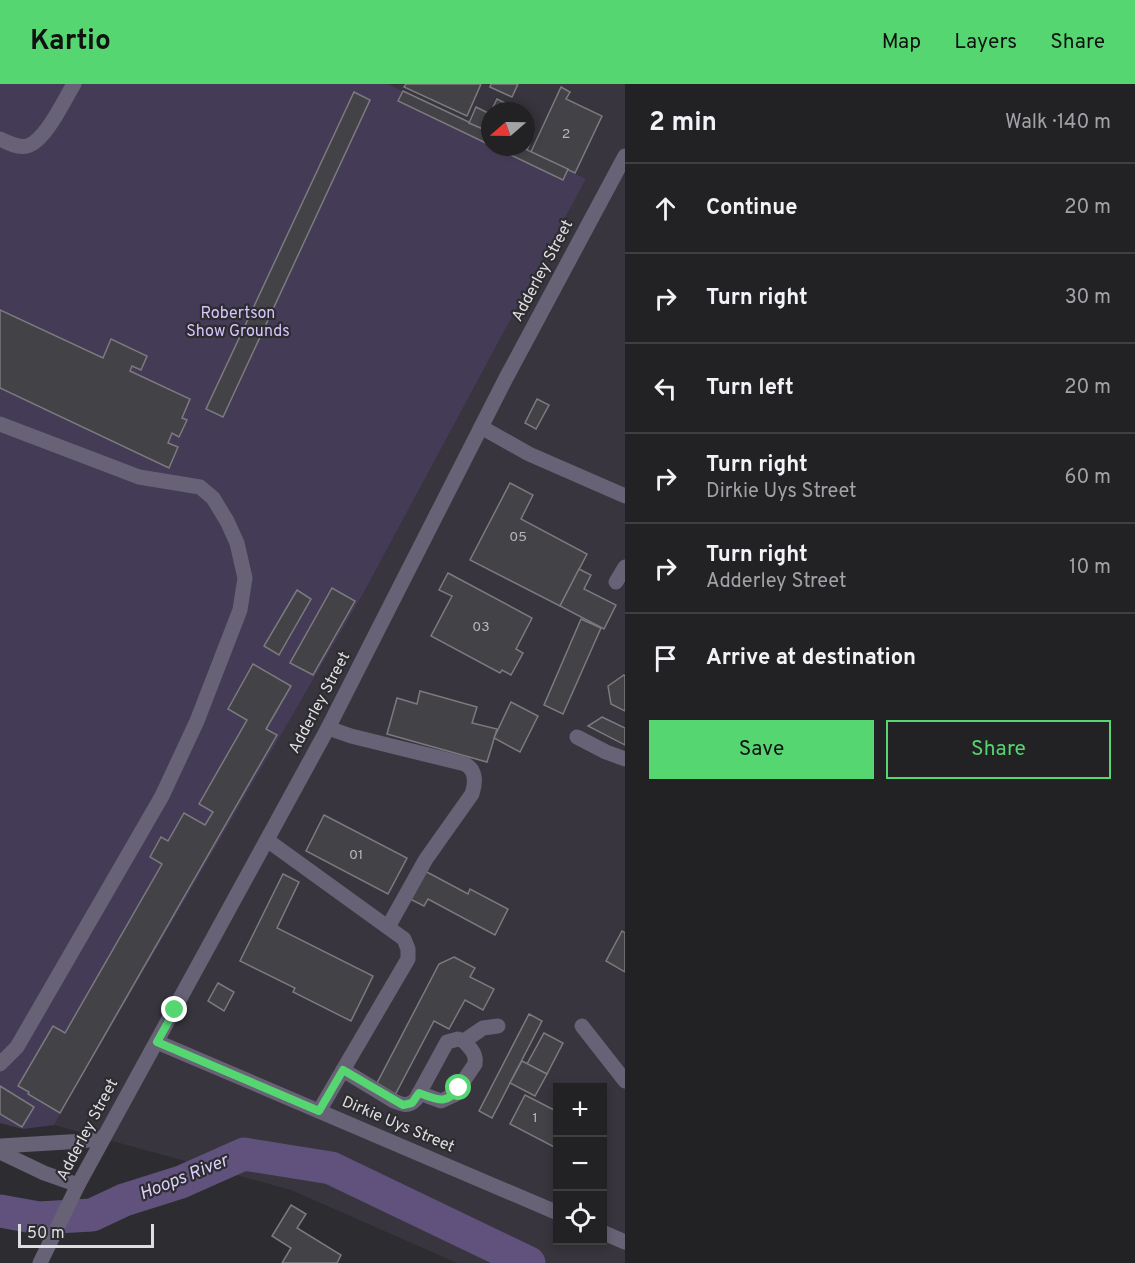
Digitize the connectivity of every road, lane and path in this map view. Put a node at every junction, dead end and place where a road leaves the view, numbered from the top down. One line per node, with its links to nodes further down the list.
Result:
1 (74, 84): 2 (street)
2 (0, 139)
3 (625, 156): 5 (street, Adderley Street)
4 (0, 424): 18 (street)
5 (481, 427): 6 (street); 9 (street, Adderley Street)
6 (625, 496)
7 (625, 567): 8 (street)
8 (616, 582)
9 (328, 728): 12 (street, Adderley Street); 13 (street)
10 (577, 737): 11 (street)
11 (625, 759)
12 (267, 840): 13 (street); 17 (street, Adderley Street)
13 (388, 927): 19 (street)
14 (498, 1026): 16 (street)
15 (582, 1026): 20 (street)
16 (464, 1041): 21 (street); 21 (street)
17 (157, 1042): 22 (street, Dirkie Uys Street); 23 (street, Adderley Street)
18 (0, 1064)
19 (343, 1070): 21 (street); 22 (street)
20 (624, 1079)
21 (419, 1093)
22 (319, 1111): 27 (street, Dirkie Uys Street)
23 (105, 1137): 24 (street); 26 (street, Adderley Street)
24 (0, 1146)
25 (0, 1152): 26 (street)
26 (78, 1185): 30 (street, Adderley Street)
27 (553, 1211)
28 (607, 1234): 29 (street)
29 (625, 1242)
30 (40, 1263)

